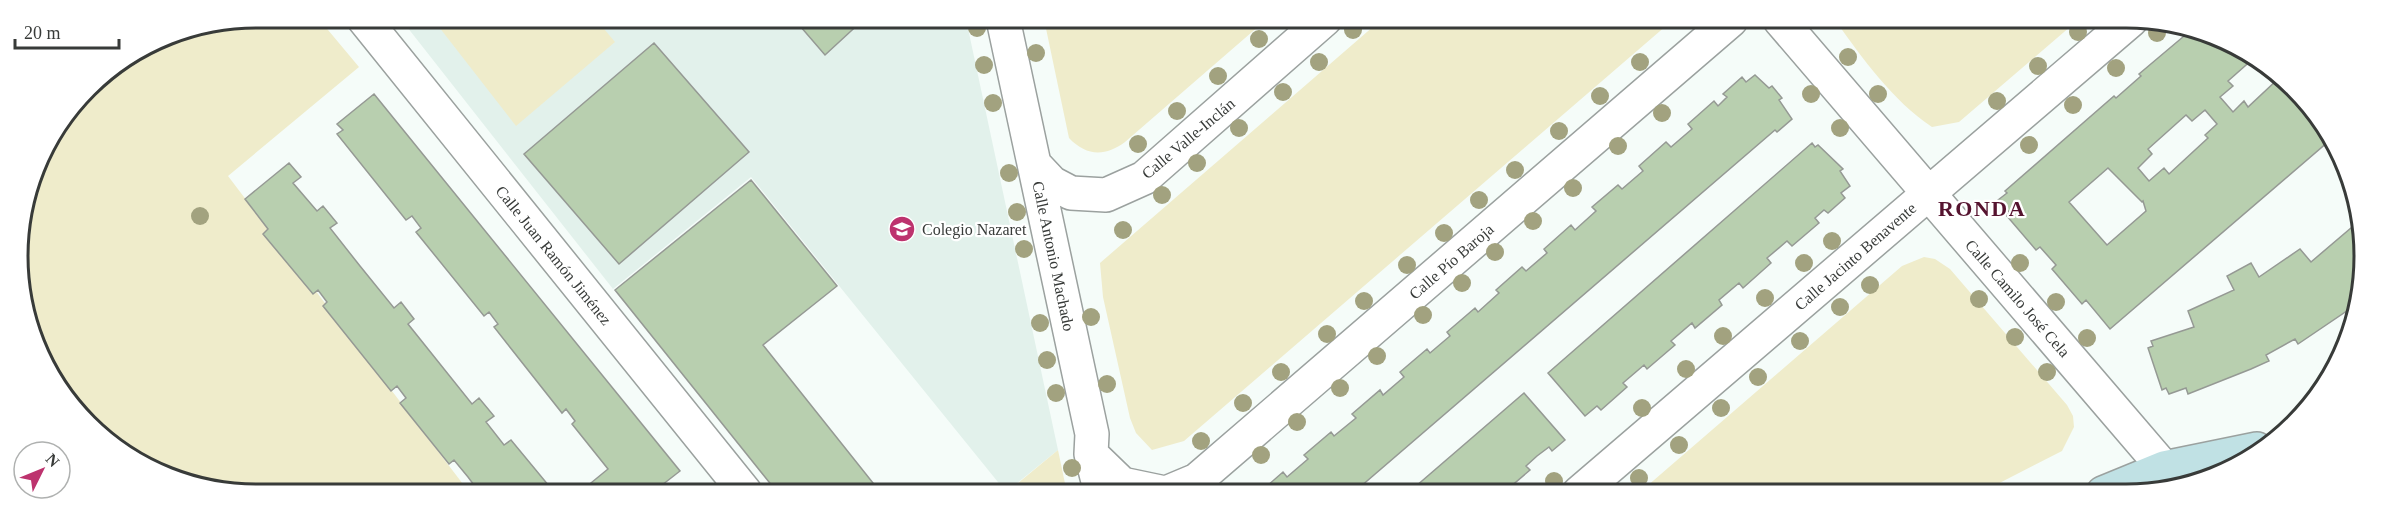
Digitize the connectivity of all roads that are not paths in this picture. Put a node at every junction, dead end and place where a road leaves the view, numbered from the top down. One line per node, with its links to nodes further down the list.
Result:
1 (371, 28): 12 (street, Calle Juan Ramón Jiménez)
2 (1004, 28): 7 (street, Calle Antonio Machado)
3 (1315, 28): 7 (street, Calle Valle-Inclán)
4 (1722, 28): 15 (street, Calle Pío Baroja)
5 (1787, 28): 8 (street, Calle Camilo José Cela)
6 (2122, 28): 8 (street, Calle Jacinto Benavente)
7 (1036, 166): 10 (street, Calle Antonio Machado)
8 (1928, 194): 11 (street, Calle Camilo José Cela); 16 (street, Calle Jacinto Benavente)
9 (2241, 452): 11 (main road)
10 (1091, 454): 13 (street, Calle Antonio Machado); 14 (street, Calle Pío Baroja)
11 (2163, 468): 17 (main road)
12 (729, 484)
13 (1099, 484)
14 (1122, 484)
15 (1187, 484)
16 (1590, 484)
17 (2126, 484)

